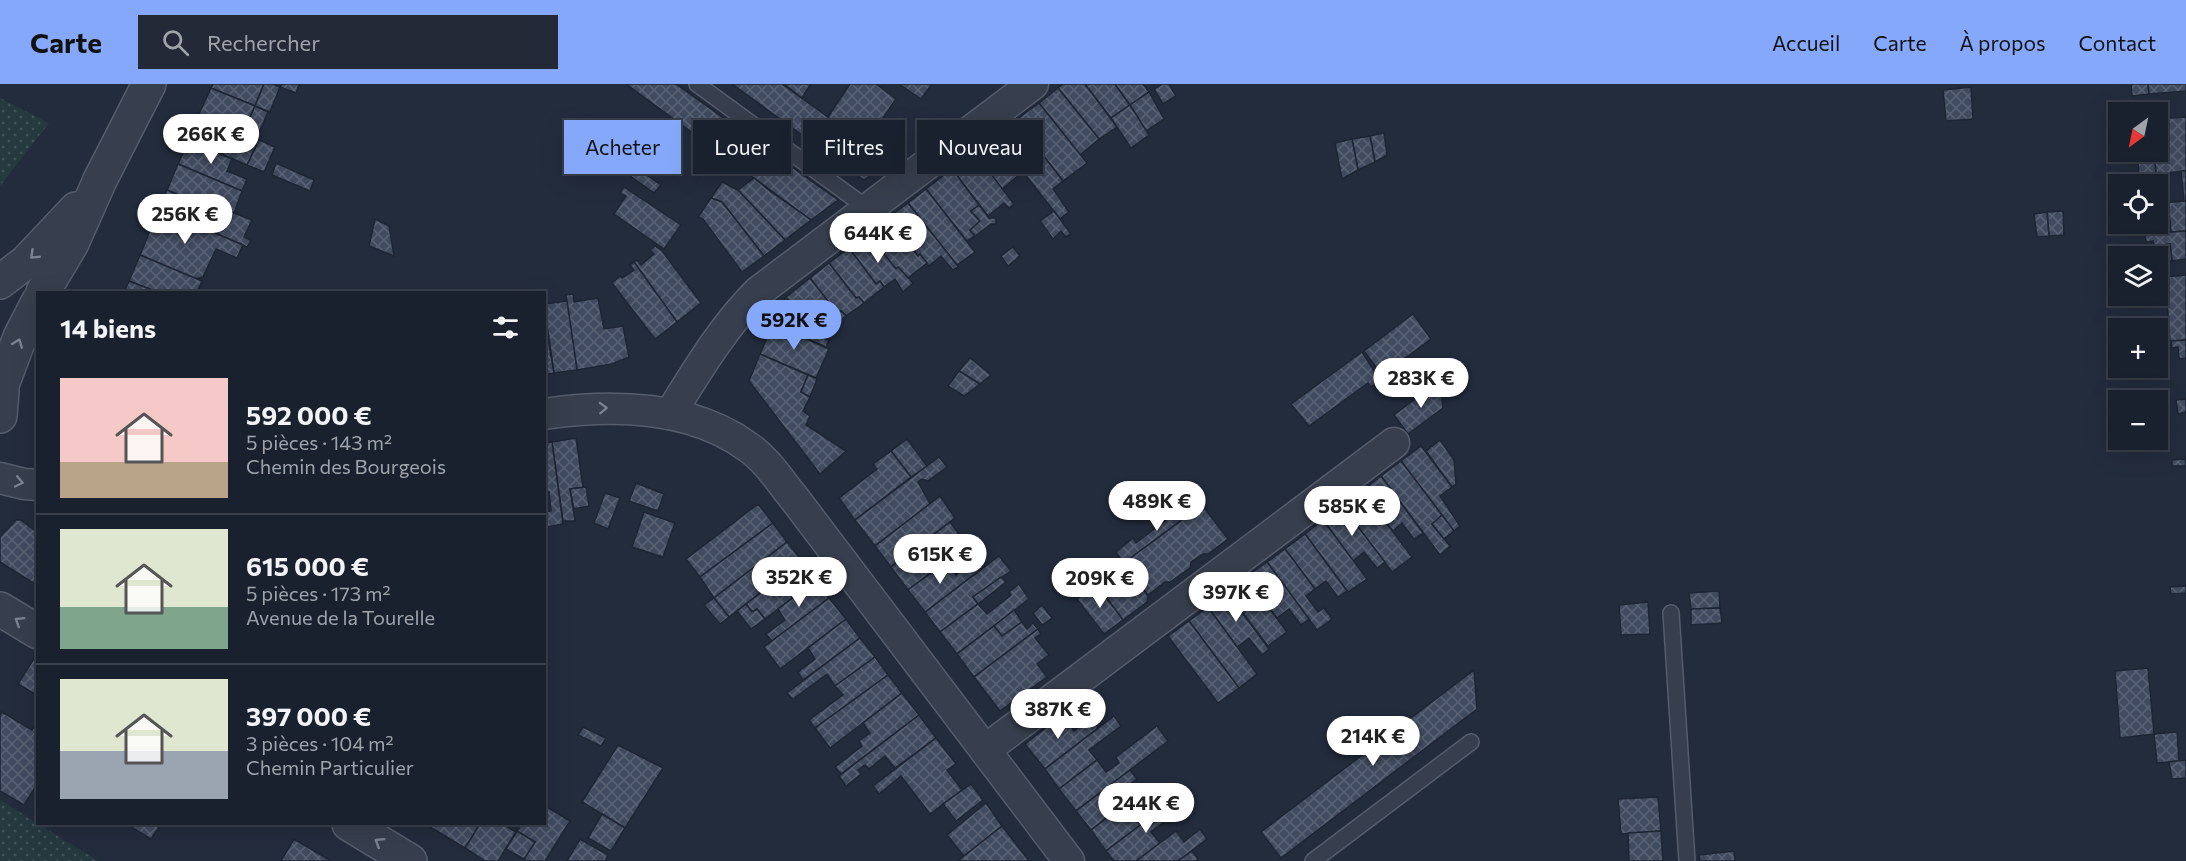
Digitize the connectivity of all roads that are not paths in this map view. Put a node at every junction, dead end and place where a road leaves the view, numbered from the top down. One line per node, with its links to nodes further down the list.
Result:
1 (149, 84): 4 (street)
2 (697, 84): 5 (lane)
3 (1033, 84): 5 (street)
4 (100, 180): 6 (street, one-way to 6); 7 (street)
5 (867, 208): 11 (street)
6 (0, 282)
7 (44, 291)
8 (36, 306): 9 (street, one-way to 8)
9 (1, 392)
10 (546, 414): 11 (street, one-way to 11)
11 (670, 414): 19 (street)
12 (1394, 443): 19 (street)
13 (0, 478): 14 (street, one-way to 14)
14 (36, 485)
15 (0, 609): 17 (street, one-way to 15)
16 (1671, 613): 24 (lane)
17 (36, 631)
18 (1471, 742): 23 (lane)
19 (985, 750): 22 (street)
20 (351, 825): 21 (street, one-way to 20)
21 (410, 861)
22 (1069, 861)
23 (1313, 861)
24 (1687, 861)

